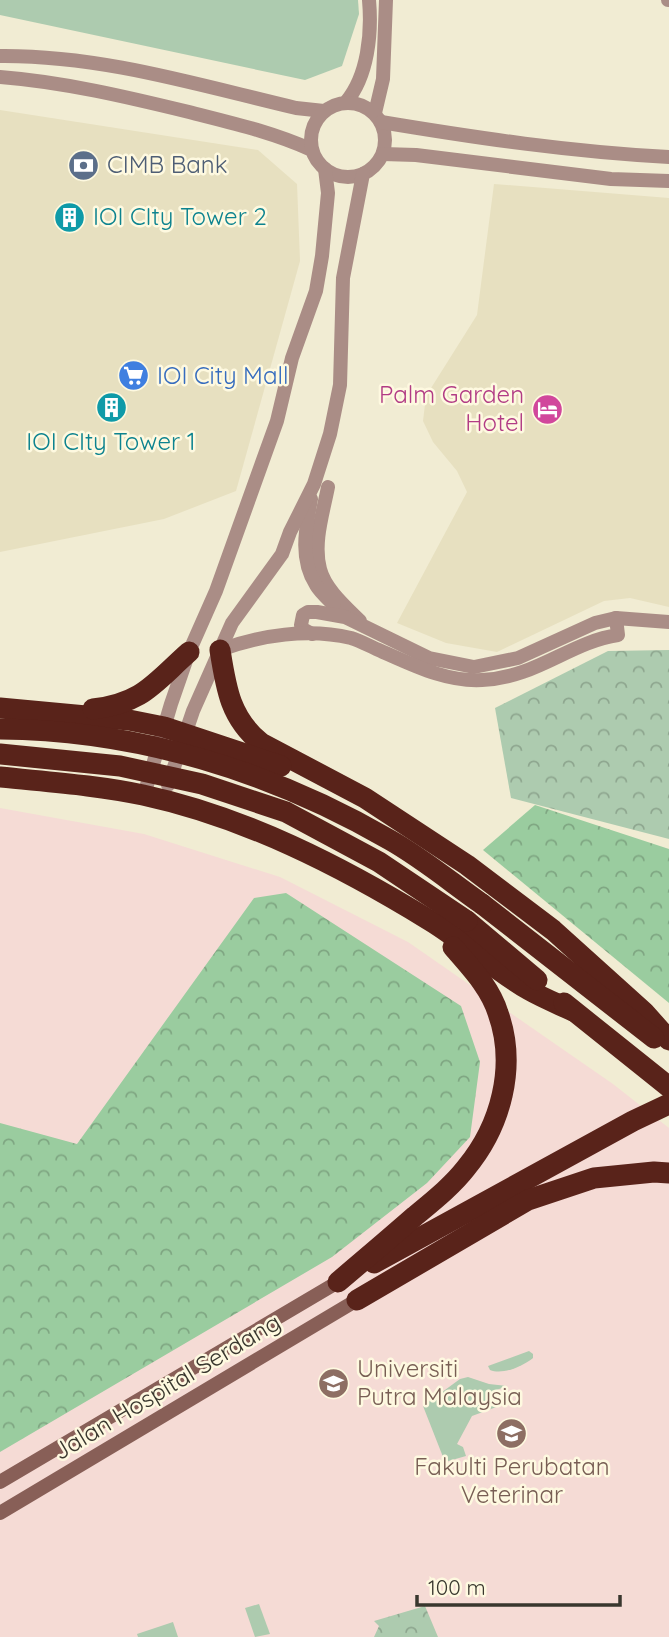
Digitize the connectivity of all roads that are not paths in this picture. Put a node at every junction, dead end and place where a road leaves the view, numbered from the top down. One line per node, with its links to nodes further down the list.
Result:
1 (369, 0): 5 (street)
2 (386, 0): 7 (street)
3 (0, 56): 6 (street)
4 (0, 77): 8 (street)
5 (346, 102): 6 (street); 7 (street)
6 (324, 111): 8 (street)
7 (378, 117): 9 (street); 10 (street)
8 (312, 149): 11 (street)
9 (383, 154): 12 (street); 13 (street)
10 (669, 157)
11 (325, 169): 12 (street); 21 (street)
12 (363, 174): 14 (street)
13 (669, 181)
14 (321, 485): 15 (street); 18 (street); 20 (street)
15 (345, 617): 18 (street); 19 (street)
16 (616, 618): 17 (street); 22 (street); 22 (street)
17 (669, 622)
18 (366, 627): 22 (street)
19 (312, 634): 20 (street); 22 (street)
20 (220, 650): 27 (street); 31 (highway)
21 (189, 652): 24 (highway); 25 (street)
22 (427, 665)
23 (0, 708): 24 (highway)
24 (67, 713): 25 (highway)
25 (164, 727): 27 (highway); 30 (street)
26 (0, 729): 35 (highway, bridge)
27 (185, 733): 30 (street); 31 (highway)
28 (0, 754): 33 (highway, bridge)
29 (0, 777): 30 (highway)
30 (153, 797): 32 (highway)
31 (365, 798): 34 (highway)
32 (430, 921): 33 (highway); 39 (highway)
33 (573, 1011): 36 (highway)
34 (669, 1040)
35 (669, 1049)
36 (669, 1087)
37 (669, 1104): 39 (highway)
38 (669, 1173): 40 (highway)
39 (338, 1282): 41 (main road, Jalan Hospital Serdang)
40 (357, 1300): 42 (main road, Jalan Hospital Serdang)
41 (0, 1482)
42 (0, 1513)

